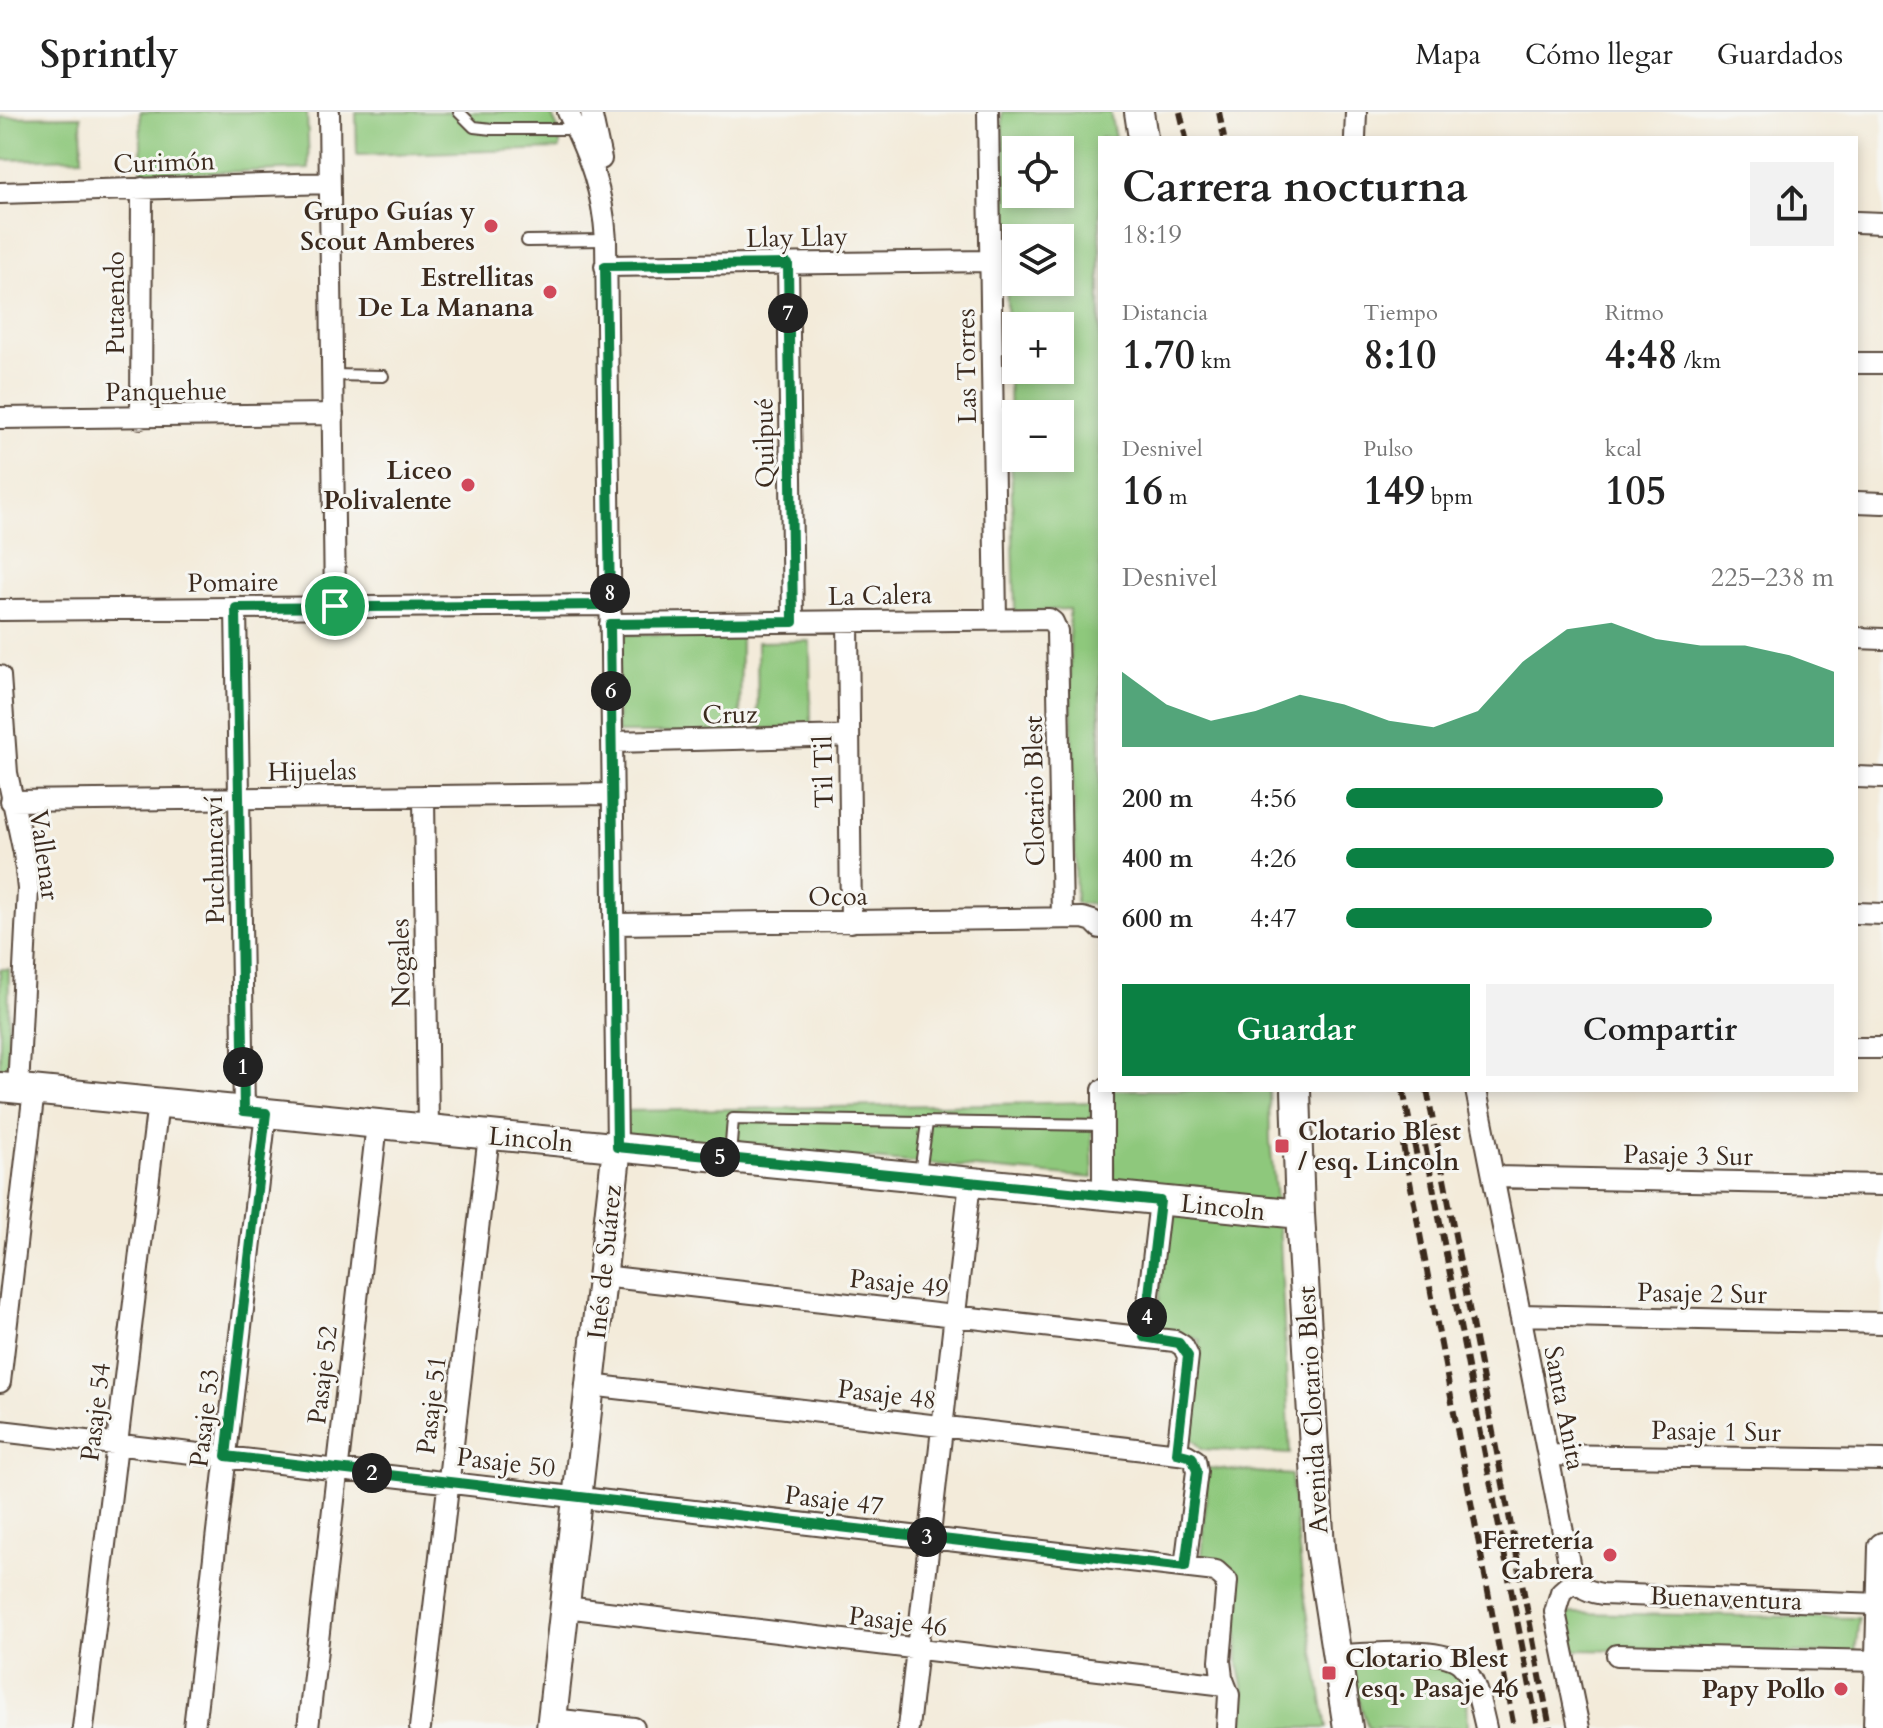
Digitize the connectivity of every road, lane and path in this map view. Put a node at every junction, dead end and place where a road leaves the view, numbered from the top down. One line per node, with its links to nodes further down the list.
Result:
1 (329, 112): 10 (street)
2 (459, 112): 7 (lane)
3 (591, 112): 13 (street, Inés de Suárez)
4 (988, 112): 18 (street, Las Torres)
5 (1139, 112): 8 (street)
6 (1356, 112): 9 (street)
7 (572, 121): 13 (street, Inés de Suárez)
8 (1143, 136)
9 (1355, 136)
10 (329, 183): 11 (street, Curimón); 23 (street)
11 (142, 188): 12 (street, Curimón); 27 (street, Putaendo)
12 (0, 193)
13 (605, 219): 16 (street, Inés de Suárez)
14 (1858, 222): 15 (street)
15 (1883, 223)
16 (606, 240): 17 (lane); 20 (street, Inés de Suárez)
17 (527, 241)
18 (990, 261): 19 (street, Llay Llay); 34 (street, Las Torres)
19 (788, 264): 20 (street, Llay Llay); 36 (street, Quilpué)
20 (605, 266): 33 (street, Inés de Suárez)
21 (1858, 363): 22 (street)
22 (1883, 363)
23 (332, 375): 24 (lane); 25 (street)
24 (383, 376)
25 (333, 414): 27 (street, Panquehue); 30 (street)
26 (0, 418): 27 (street, Panquehue)
27 (141, 418)
28 (1858, 502): 29 (street)
29 (1883, 503)
30 (335, 606): 31 (street, Pomaire); 33 (street, Pomaire)
31 (236, 608): 32 (street, Pomaire); 47 (street, Puchuncaví)
32 (0, 610)
33 (610, 615): 36 (street, La Calera); 42 (street, Inés de Suárez)
34 (996, 619): 35 (street, La Calera); 37 (street, La Calera)
35 (848, 621): 36 (street, La Calera); 41 (street, Til Til)
36 (793, 622)
37 (1053, 622): 51 (street, Clotario Blest)
38 (1858, 638): 39 (street)
39 (1883, 639)
40 (0, 676): 48 (street, Vallenar)
41 (849, 736): 42 (street, Cruz); 52 (street, Til Til)
42 (612, 742): 45 (street, Inés de Suárez)
43 (1858, 777): 44 (street)
44 (1883, 778)
45 (612, 794): 46 (street, Hijuelas); 53 (street, Inés de Suárez)
46 (424, 796): 47 (street, Hijuelas); 66 (street, Nogales)
47 (239, 798): 48 (street, Hijuelas); 62 (street, Puchuncaví)
48 (11, 801): 57 (street, Vallenar)
49 (1858, 913): 50 (street)
50 (1883, 914)
51 (1062, 918): 52 (street, Ocoa); 54 (street)
52 (851, 922): 53 (street, Ocoa)
53 (614, 924): 68 (street, Inés de Suárez)
54 (1098, 926)
55 (1858, 1048): 56 (street)
56 (1883, 1048)
57 (17, 1089): 61 (street, Lincoln); 82 (street, Vallenar)
58 (1103, 1092): 65 (street)
59 (1296, 1092): 76 (street, Avenida Clotario Blest)
60 (1476, 1092): 71 (street, Santa Anita)
61 (158, 1102): 62 (street, Lincoln); 86 (street, Pasaje 54)
62 (255, 1112): 64 (street, Lincoln); 89 (street, Pasaje 53)
63 (927, 1123): 65 (lane); 69 (lane); 70 (lane)
64 (377, 1124): 66 (street, Lincoln); 91 (street, Pasaje 52)
65 (1103, 1125): 74 (street)
66 (428, 1129): 67 (street, Lincoln)
67 (489, 1135): 68 (street, Lincoln); 92 (street, Pasaje 51)
68 (617, 1147): 69 (street, Lincoln); 77 (street, Inés de Suárez)
69 (729, 1158): 70 (street, Lincoln)
70 (919, 1177): 72 (street, Lincoln)
71 (1493, 1177): 73 (street, Pasaje 3 Sur); 79 (street, Santa Anita)
72 (970, 1182): 74 (street, Lincoln); 78 (street)
73 (1883, 1185)
74 (1103, 1195): 75 (street, Lincoln)
75 (1160, 1201): 76 (street, Lincoln); 81 (street)
76 (1300, 1214): 101 (street, Avenida Clotario Blest)
77 (602, 1276): 78 (street, Pasaje 49); 83 (street, Inés de Suárez)
78 (955, 1315): 81 (street, Pasaje 49); 84 (street)
79 (1520, 1315): 80 (street, Pasaje 2 Sur); 88 (street, Santa Anita)
80 (1883, 1323)
81 (1144, 1337): 87 (street, Pasaje 49)
82 (0, 1382)
83 (590, 1385): 84 (street, Pasaje 48); 93 (street, Inés de Suárez)
84 (942, 1426): 87 (street, Pasaje 48); 94 (street)
85 (0, 1431): 86 (street, Pasaje 50)
86 (117, 1444): 89 (street, Pasaje 50); 107 (street, Pasaje 54)
87 (1177, 1453): 96 (street)
88 (1548, 1455): 90 (street, Pasaje 1 Sur); 97 (street, Santa Anita)
89 (226, 1456): 91 (street, Pasaje 50); 108 (street, Pasaje 53)
90 (1883, 1460)
91 (337, 1469): 92 (street, Pasaje 50); 109 (street, Pasaje 52)
92 (449, 1482): 93 (street, Pasaje 50); 110 (street, Pasaje 51)
93 (577, 1497): 94 (street, Pasaje 47); 99 (street, Inés de Suárez)
94 (929, 1538): 96 (street, Pasaje 47); 100 (street)
95 (1883, 1547): 98 (street)
96 (1185, 1567): 104 (street, Pasaje 47)
97 (1575, 1580): 98 (street, Buenaventura); 116 (street)
98 (1882, 1604): 103 (street)
99 (565, 1607): 100 (street, Pasaje 46); 105 (street, Inés de Suárez)
100 (917, 1649): 104 (street, Pasaje 46); 112 (street)
101 (1337, 1655): 114 (street, Avenida Clotario Blest); 115 (street)
102 (1617, 1655): 103 (street)
103 (1880, 1661): 106 (street)
104 (1225, 1685): 113 (street)
105 (552, 1723): 111 (street)
106 (1880, 1726)
107 (83, 1728)
108 (194, 1728)
109 (308, 1728)
110 (420, 1728)
111 (634, 1728)
112 (908, 1728)
113 (1227, 1728)
114 (1348, 1728)
115 (1486, 1728)
116 (1579, 1728)

